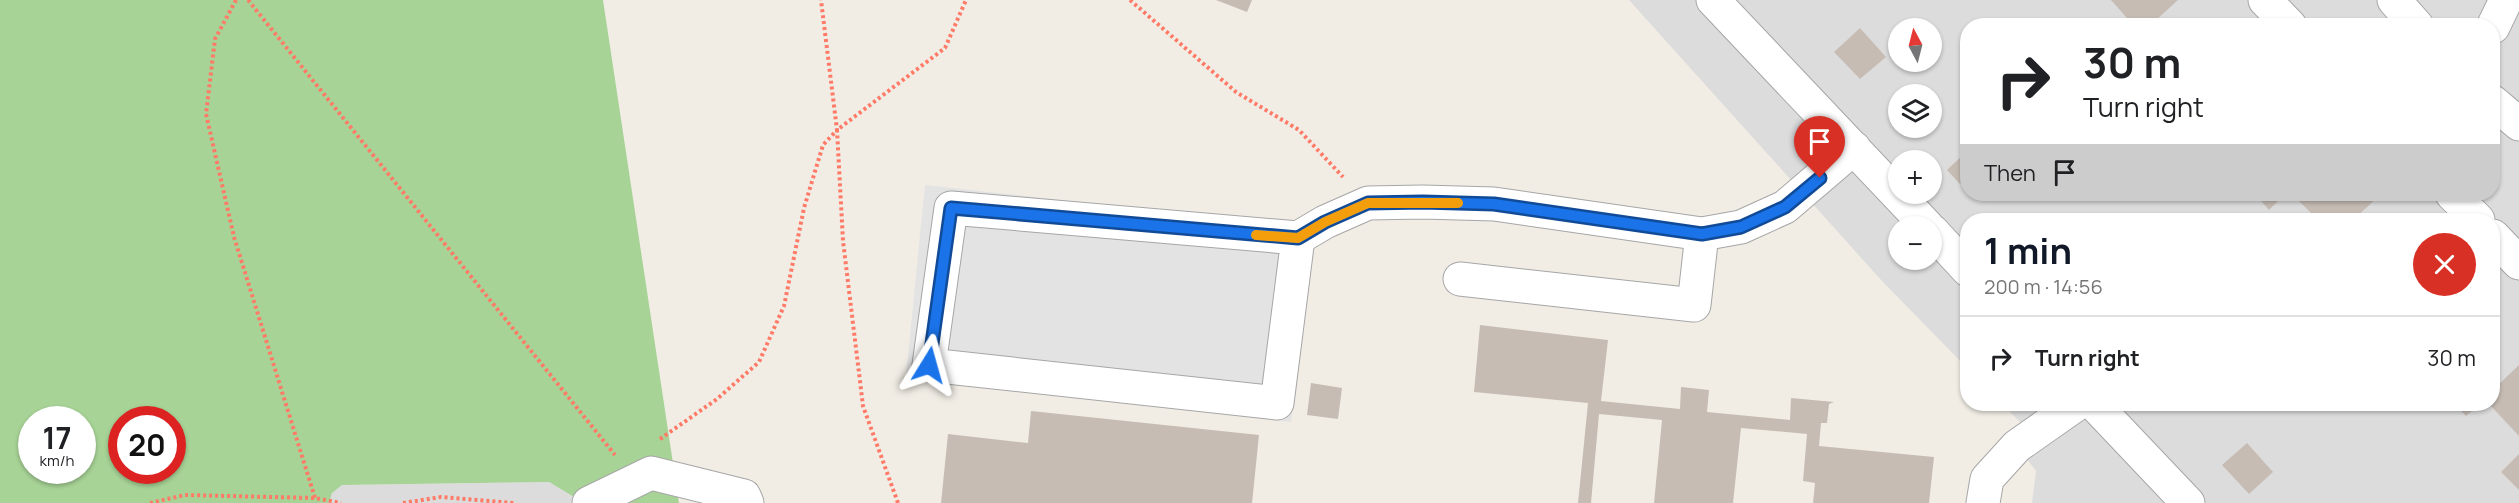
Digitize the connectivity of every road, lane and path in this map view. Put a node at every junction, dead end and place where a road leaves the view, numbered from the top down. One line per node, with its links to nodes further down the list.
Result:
1 (236, 0): 32 (path)
2 (248, 0): 31 (path)
3 (821, 0): 15 (path)
4 (966, 0): 15 (path)
5 (1130, 0): 18 (path)
6 (1713, 0): 16 (street)
7 (2265, 0): 10 (street)
8 (2394, 0): 11 (street)
9 (2506, 0): 12 (street)
10 (2282, 18)
11 (2410, 18)
12 (2497, 18)
13 (2500, 108): 14 (street)
14 (2519, 124)
15 (837, 130): 30 (path); 39 (path)
16 (1854, 148): 20 (street); 21 (street)
17 (2459, 201): 19 (street)
18 (1368, 203): 21 (street); 22 (street)
19 (2471, 213)
20 (1919, 216)
21 (1702, 234): 27 (street)
22 (1298, 238): 22 (street)
23 (1942, 242): 25 (street)
24 (2500, 243): 26 (street)
25 (1960, 261)
26 (2519, 263)
27 (1460, 279)
28 (2067, 411): 40 (street)
29 (2101, 411): 41 (street)
30 (651, 445)
31 (615, 455)
32 (315, 498): 34 (path); 35 (path)
33 (745, 500): 38 (street)
34 (150, 503)
35 (340, 503)
36 (403, 503): 37 (path)
37 (514, 503)
38 (589, 503)
39 (898, 503)
40 (1983, 503)
41 (2188, 503)

